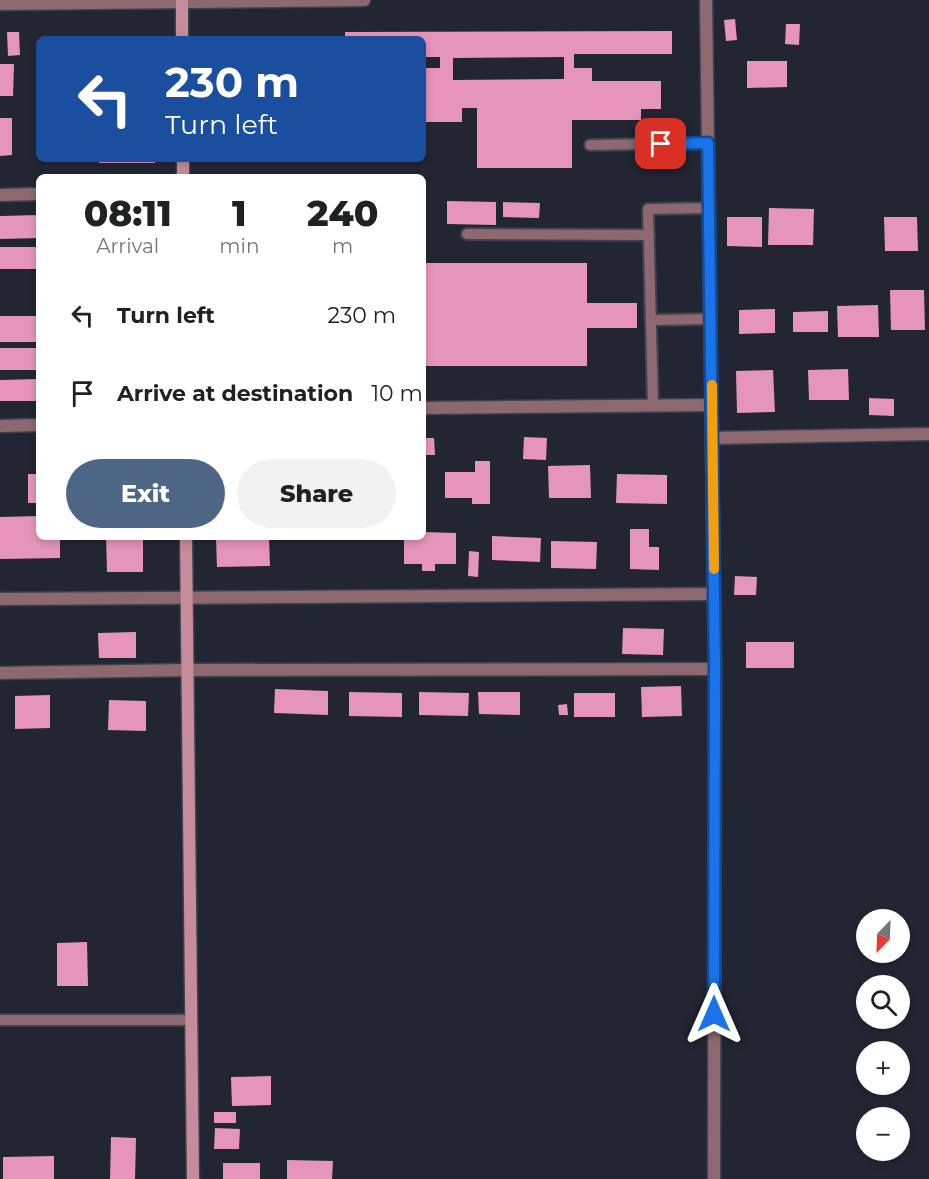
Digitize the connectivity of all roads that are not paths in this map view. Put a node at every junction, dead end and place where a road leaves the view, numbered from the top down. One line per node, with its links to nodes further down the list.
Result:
1 (364, 0): 3 (street)
2 (706, 0): 6 (street)
3 (182, 2): 4 (street); 5 (street)
4 (0, 4)
5 (182, 36)
6 (708, 143): 7 (lane); 10 (street)
7 (590, 144)
8 (36, 194): 9 (street)
9 (0, 195)
10 (709, 208): 12 (lane); 13 (street)
11 (467, 234): 12 (lane)
12 (649, 235): 14 (lane)
13 (711, 319): 14 (lane); 16 (street)
14 (651, 320): 15 (lane)
15 (653, 405): 16 (street); 17 (street)
16 (712, 405): 21 (street)
17 (426, 408)
18 (36, 425): 19 (street)
19 (0, 426)
20 (929, 434): 21 (street)
21 (713, 438): 23 (street)
22 (186, 540): 24 (street)
23 (714, 594): 24 (street); 26 (street)
24 (187, 598): 25 (street); 27 (street)
25 (0, 599)
26 (715, 669): 27 (street); 32 (street)
27 (188, 670): 28 (street); 30 (street)
28 (0, 673)
29 (0, 1020): 30 (lane)
30 (191, 1020): 31 (street)
31 (193, 1179)
32 (714, 1179)

